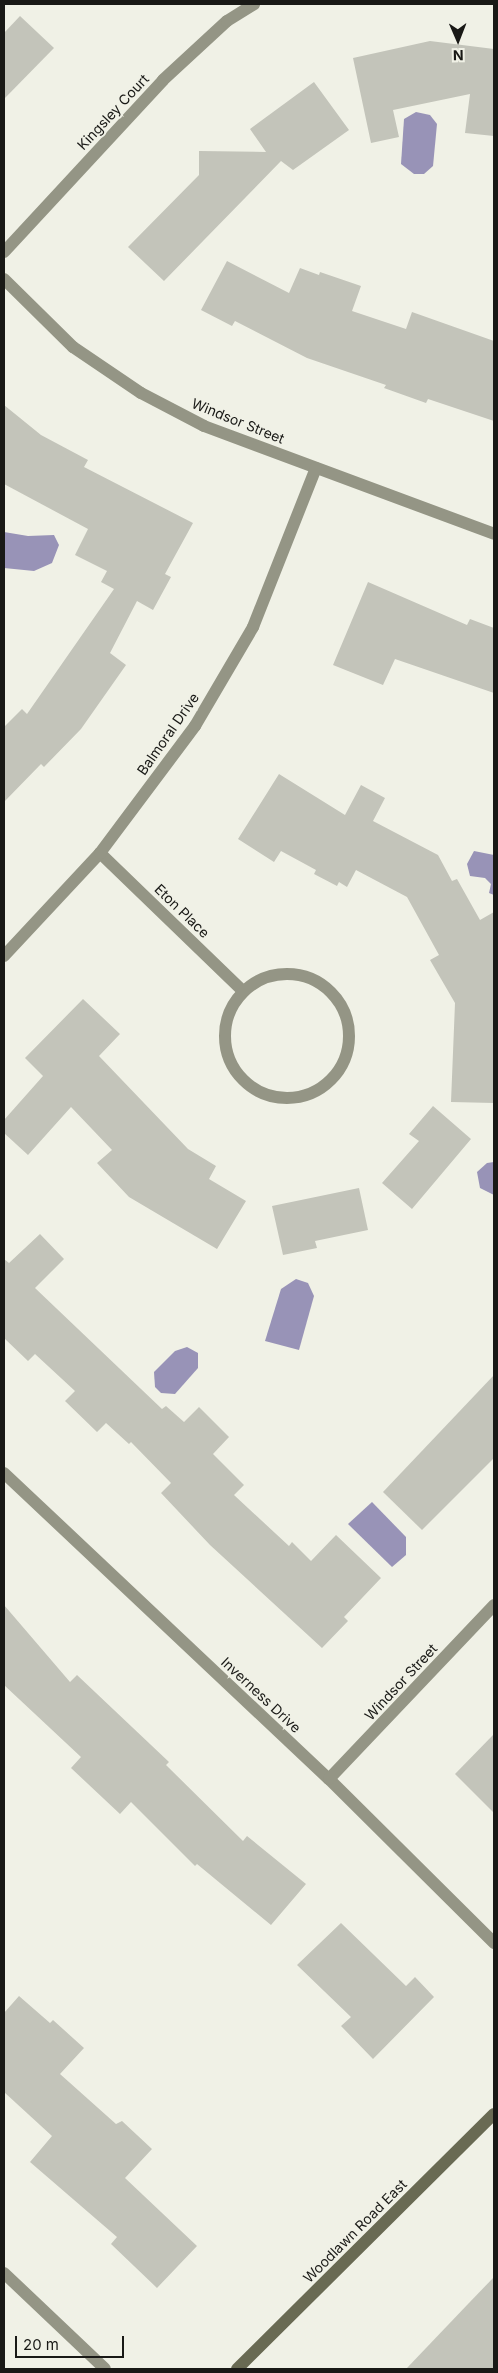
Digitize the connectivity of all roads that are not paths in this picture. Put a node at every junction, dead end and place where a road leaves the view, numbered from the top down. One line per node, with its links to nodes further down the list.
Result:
1 (254, 4): 2 (street, Kingsley Court)
2 (4, 252)
3 (4, 279): 4 (street, Windsor Street)
4 (316, 468): 5 (street, Windsor Street); 6 (street, Balmoral Drive)
5 (494, 534)
6 (100, 853): 7 (street, Balmoral Drive); 8 (street, Eton Place)
7 (4, 956)
8 (243, 991): 8 (street)
9 (4, 1473): 11 (street, Inverness Drive)
10 (494, 1605): 11 (street, Windsor Street)
11 (329, 1779): 12 (street, Inverness Drive)
12 (494, 1943)
13 (494, 2114): 16 (main road, Woodlawn Road East)
14 (4, 2273): 15 (street)
15 (105, 2369)
16 (237, 2369)

